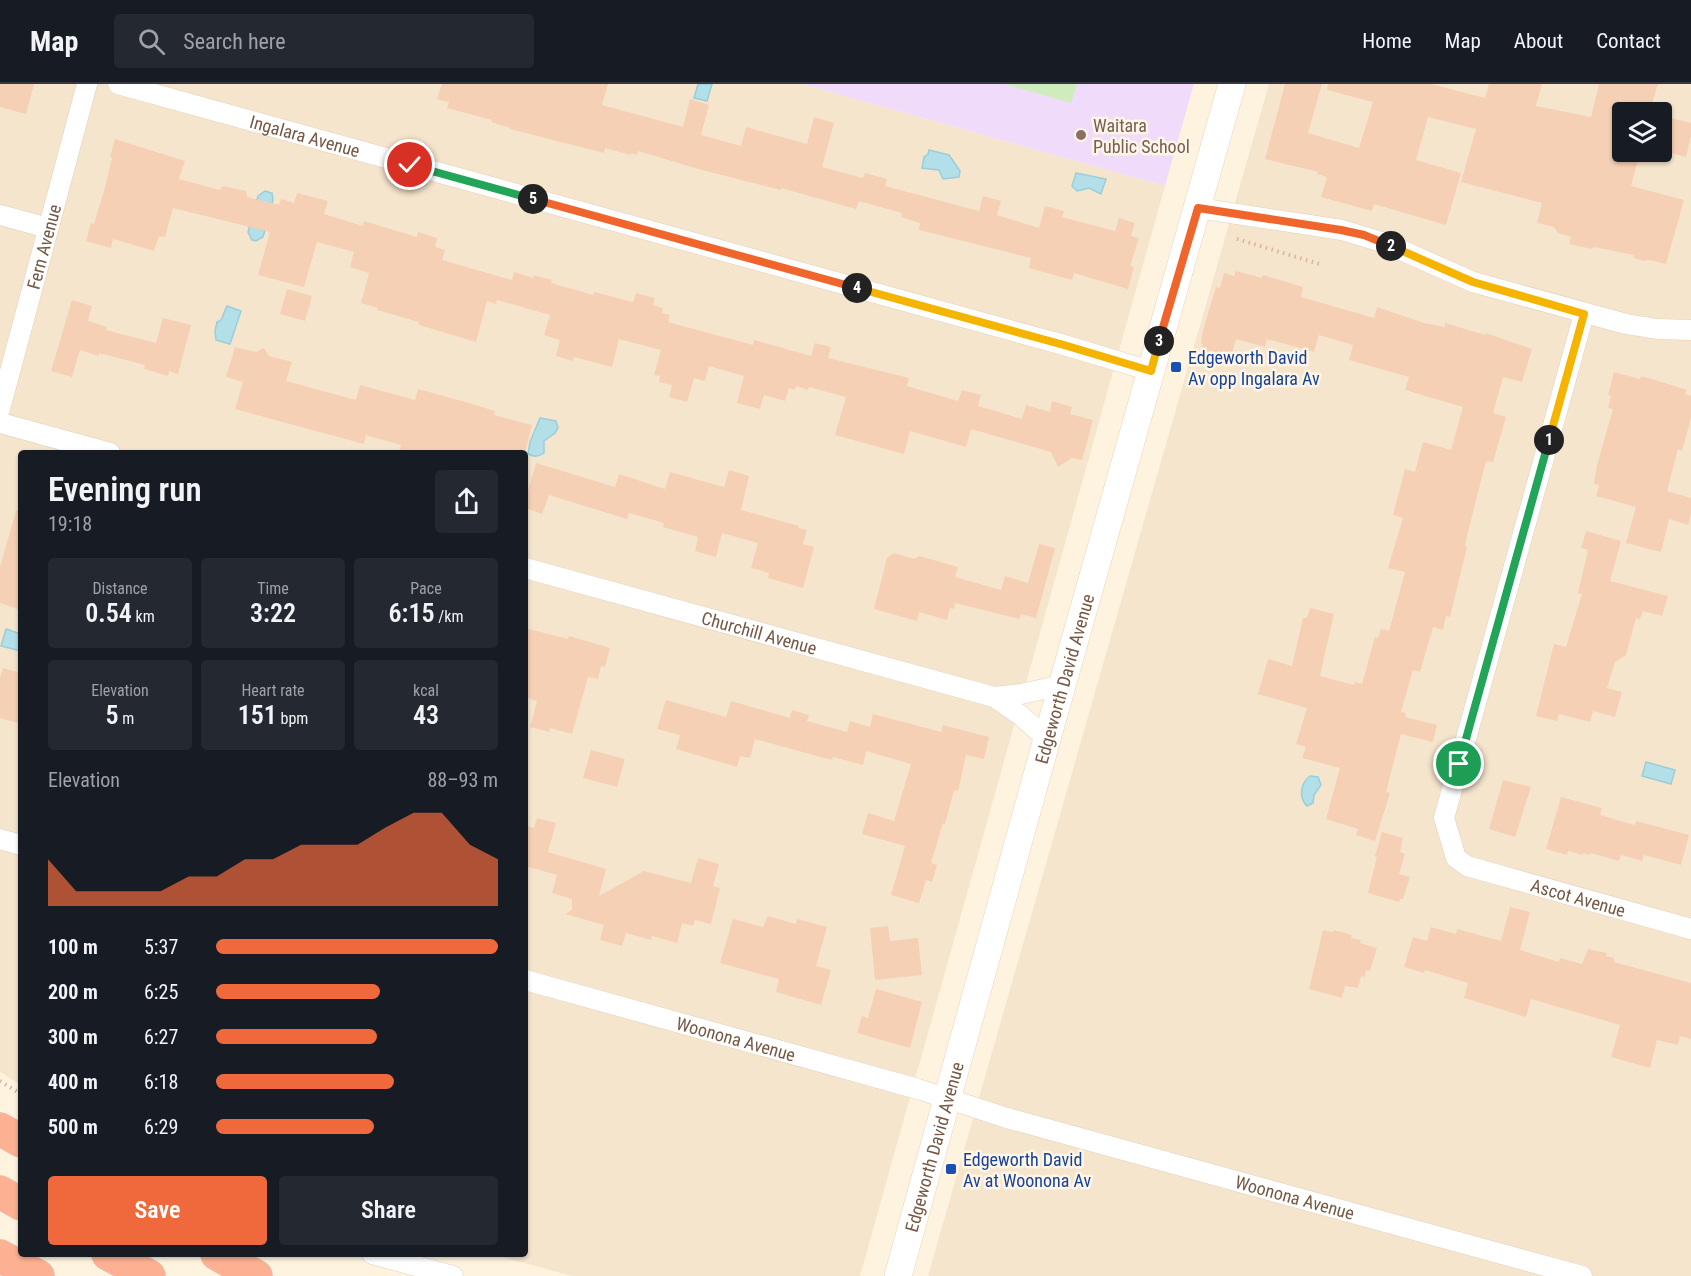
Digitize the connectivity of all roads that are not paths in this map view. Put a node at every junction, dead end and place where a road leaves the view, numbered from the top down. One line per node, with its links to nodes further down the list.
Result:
1 (87, 84): 6 (street, Fern Avenue)
2 (118, 84): 9 (street, Ingalara Avenue)
3 (1232, 84): 4 (main road, Edgeworth David Avenue)
4 (1198, 208): 7 (street); 9 (main road, Edgeworth David Avenue)
5 (0, 215): 6 (street)
6 (48, 228): 10 (street, Fern Avenue)
7 (1584, 314): 8 (street); 19 (street, Ascot Avenue)
8 (1691, 330)
9 (1151, 371): 14 (main road, Edgeworth David Avenue)
10 (0, 409)
11 (0, 423): 12 (street)
12 (99, 450)
13 (528, 569): 15 (street, Churchill Avenue)
14 (1062, 685): 15 (street, Churchill Avenue); 16 (main road, Edgeworth David Avenue)
15 (994, 697): 16 (street, Churchill Avenue)
16 (1047, 738): 21 (main road, Edgeworth David Avenue)
17 (0, 839): 18 (street)
18 (18, 843)
19 (1691, 929)
20 (528, 981): 21 (street, Woonona Avenue)
21 (947, 1098): 30 (street, Woonona Avenue); 35 (main road, Edgeworth David Avenue)
22 (0, 1128): 23 (highway)
23 (18, 1139)
24 (0, 1192): 25 (highway)
25 (18, 1202)
26 (0, 1256): 31 (highway)
27 (114, 1257): 32 (highway)
28 (223, 1257): 33 (highway)
29 (383, 1257): 34 (street)
30 (1538, 1271): 36 (street, Woonona Avenue)
31 (38, 1276)
32 (149, 1276)
33 (256, 1276)
34 (453, 1276)
35 (898, 1276)
36 (1582, 1276)

